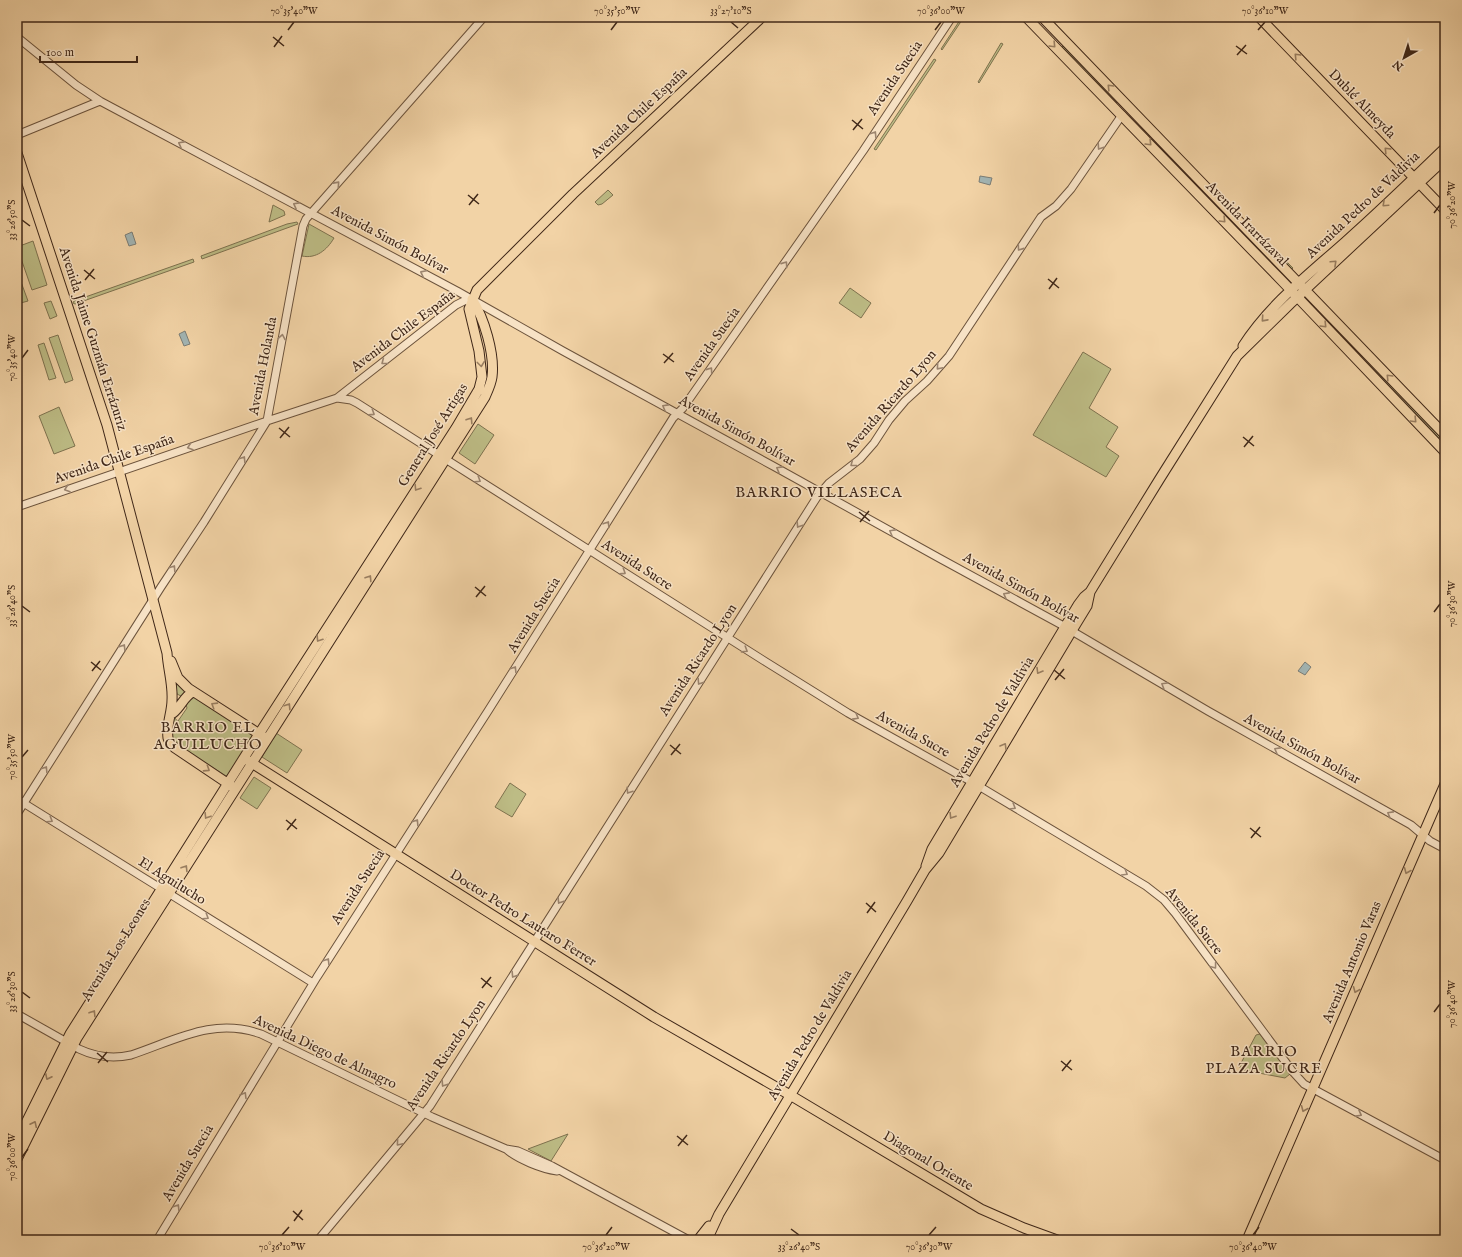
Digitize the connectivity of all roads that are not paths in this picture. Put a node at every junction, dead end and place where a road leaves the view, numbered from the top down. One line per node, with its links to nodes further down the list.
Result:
1 (484, 17): 17 (street, Avenida Holanda, one-way to 1)
2 (762, 17): 20 (main road, Avenida Chile España)
3 (952, 17): 24 (street, Avenida Suecia, one-way to 3)
4 (1026, 17): 9 (main road, Avenida Irarrázaval, one-way to 9)
5 (1042, 17): 10 (main road, Avenida Irarrázaval, one-way to 5)
6 (1259, 17): 15 (main road, Dublé Almeyda, one-way to 6)
7 (17, 37): 8 (street, Avenida Simón Bolívar)
8 (100, 101): 11 (street); 17 (street, Avenida Simón Bolívar, one-way to 8)
9 (1122, 115): 10 (main road); 19 (main road, Avenida Irarrázaval, one-way to 19); 30 (street, Avenida Ricardo Lyon, one-way to 30)
10 (1136, 115): 18 (main road, Avenida Irarrázaval)
11 (17, 135)
12 (1445, 148): 15 (main road, Avenida Pedro de Valdivia)
13 (17, 152): 29 (main road, Avenida Jaime Guzmán Errázuriz)
14 (1445, 159): 15 (main road, Avenida Pedro de Valdivia)
15 (1417, 180): 16 (main road, Dublé Almeyda); 18 (main road, Avenida Pedro de Valdivia)
16 (1445, 210)
17 (311, 213): 20 (street, Avenida Simón Bolívar, one-way to 17); 25 (street, Avenida Holanda, one-way to 17)
18 (1302, 286): 19 (main road, Avenida Pedro de Valdivia); 26 (main road, Avenida Irarrázaval, one-way to 18)
19 (1294, 294): 27 (main road, Avenida Irarrázaval, one-way to 27); 34 (main road, Avenida Pedro de Valdivia)
20 (472, 299): 21 (street, Avenida Chile España, one-way to 21); 24 (street, Avenida Simón Bolívar, one-way to 20); 28 (main road, General José Artigas)
21 (353, 386): 22 (street, Avenida Chile España); 23 (street)
22 (337, 398): 23 (street, Avenida Sucre); 25 (street, Avenida Chile España)
23 (357, 403): 28 (street, Avenida Sucre, one-way to 28)
24 (678, 414): 30 (street, Avenida Simón Bolívar, one-way to 24); 32 (street, Avenida Suecia, one-way to 24)
25 (267, 421): 29 (street, Avenida Chile España, one-way to 29); 33 (street, Avenida Holanda, one-way to 25)
26 (1445, 435)
27 (1444, 449)
28 (442, 457): 32 (street, Avenida Sucre, one-way to 32); 39 (main road, General José Artigas)
29 (119, 472): 31 (street, Avenida Chile España, one-way to 31); 33 (main road, Avenida Jaime Guzmán Errázuriz)
30 (821, 492): 34 (street, Avenida Simón Bolívar, one-way to 30); 35 (street, Avenida Ricardo Lyon, one-way to 35)
31 (17, 507)
32 (590, 551): 35 (street, Avenida Sucre, one-way to 35); 48 (street, Avenida Suecia, one-way to 32)
33 (152, 601): 36 (main road, Avenida Jaime Guzmán Errázuriz); 44 (street, Avenida Holanda, one-way to 33)
34 (1069, 629): 42 (main road, Avenida Pedro de Valdivia); 46 (street, Avenida Simón Bolívar, one-way to 34)
35 (727, 638): 42 (street, Avenida Sucre, one-way to 42); 50 (street, Avenida Ricardo Lyon, one-way to 50)
36 (167, 653): 37 (main road, Avenida Jaime Guzmán Errázuriz); 38 (main road, Avenida Jaime Guzmán Errázuriz)
37 (193, 692): 38 (main road); 39 (main road, one-way to 37)
38 (172, 713): 43 (main road, one-way to 43)
39 (263, 736): 40 (main road, General José Artigas)
40 (248, 761): 43 (main road, General José Artigas); 48 (main road, Doctor Pedro Lautaro Ferrer)
41 (1445, 784): 46 (main road, Avenida Antonio Varas)
42 (976, 785): 55 (street, Avenida Sucre, one-way to 55); 56 (main road, Avenida Pedro de Valdivia)
43 (232, 786): 49 (main road, Avenida Los Leones)
44 (20, 801): 45 (street, Avenida Holanda); 49 (street, El Aguilucho, one-way to 49)
45 (17, 814)
46 (1423, 835): 47 (street, Avenida Simón Bolívar); 55 (main road, Avenida Antonio Varas, one-way to 55)
47 (1445, 849)
48 (395, 854): 50 (main road, Doctor Pedro Lautaro Ferrer); 51 (street, Avenida Suecia, one-way to 48)
49 (165, 892): 51 (street, El Aguilucho, one-way to 51); 54 (main road, Avenida Los Leones)
50 (535, 942): 56 (main road, Doctor Pedro Lautaro Ferrer); 57 (street, Avenida Ricardo Lyon, one-way to 57)
51 (313, 983): 53 (street, Avenida Suecia)
52 (17, 1014): 54 (street, Avenida Diego de Almagro)
53 (276, 1042): 54 (street, Avenida Diego de Almagro); 57 (street, Avenida Diego de Almagro); 62 (street, Avenida Suecia, one-way to 53)
54 (69, 1044): 58 (main road, Avenida Los Leones, one-way to 58); 59 (main road, Avenida Los Leones, one-way to 54)
55 (1312, 1089): 60 (street, Avenida Sucre, one-way to 60); 68 (main road, Avenida Antonio Varas, one-way to 68)
56 (790, 1095): 61 (main road, Avenida Pedro de Valdivia); 67 (main road, Diagonal Oriente)
57 (424, 1113): 63 (street, Avenida Ricardo Lyon, one-way to 63); 64 (street, Avenida Diego de Almagro)
58 (17, 1141)
59 (17, 1159)
60 (1445, 1160)
61 (719, 1214): 65 (main road, Avenida Pedro de Valdivia); 66 (main road, Avenida Pedro de Valdivia)
62 (157, 1240)
63 (318, 1240)
64 (689, 1240)
65 (698, 1240)
66 (707, 1240)
67 (1057, 1240)
68 (1247, 1240)

